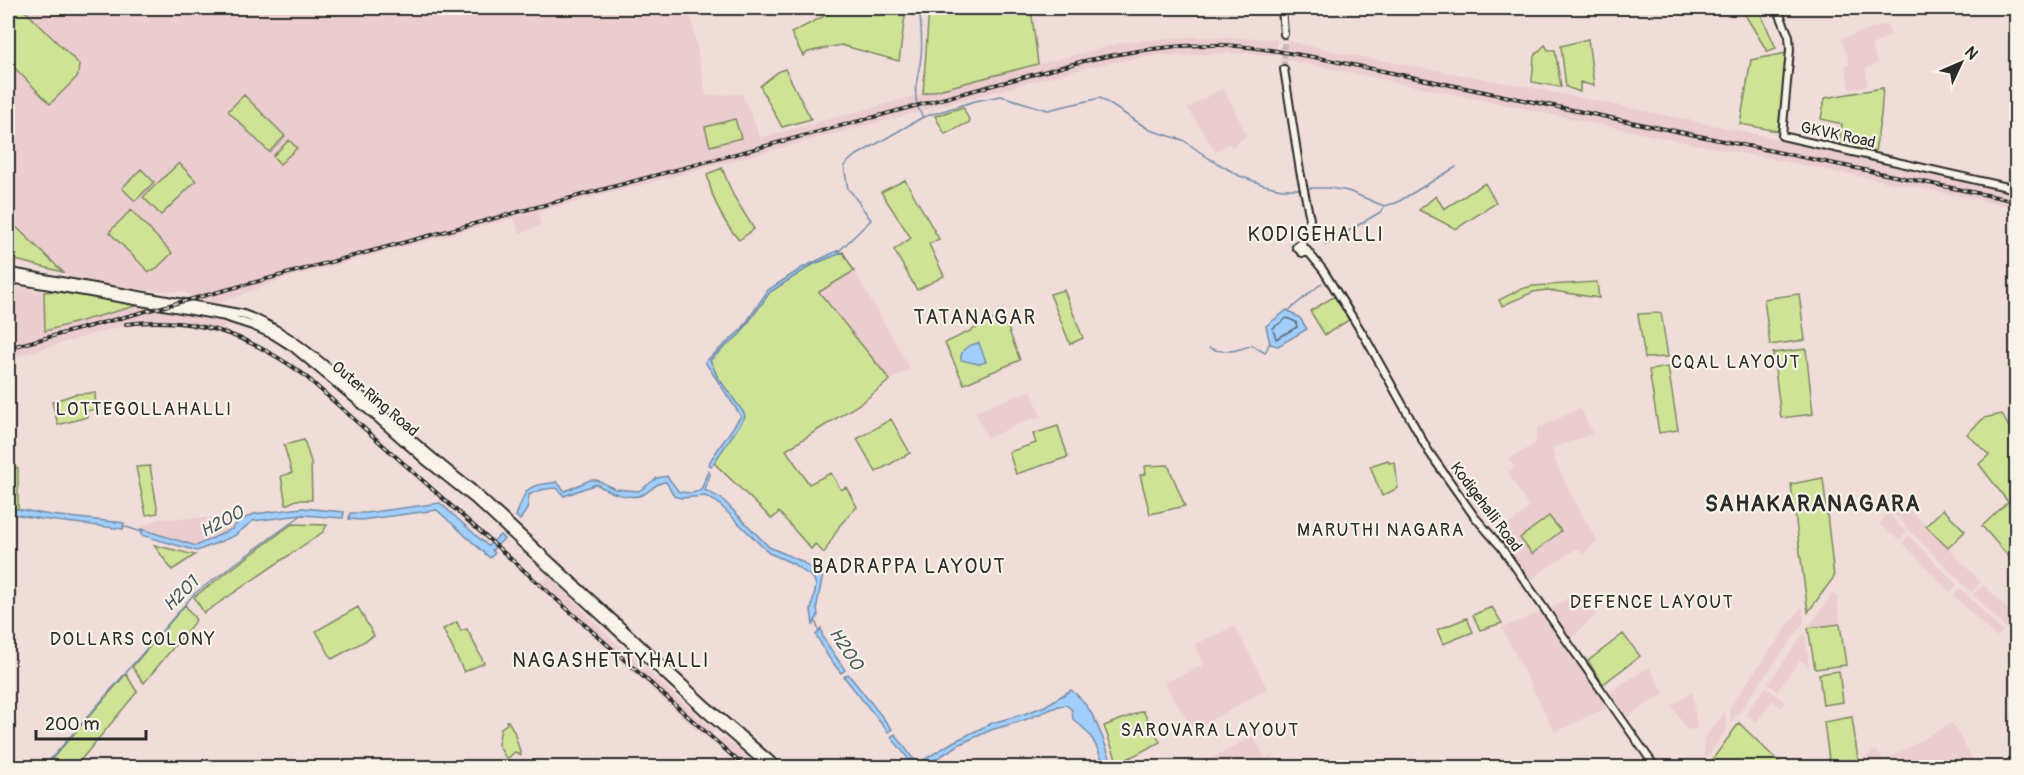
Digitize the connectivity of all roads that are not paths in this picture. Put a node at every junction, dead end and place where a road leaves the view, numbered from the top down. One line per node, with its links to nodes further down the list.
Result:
1 (1282, 8): 3 (main road)
2 (1777, 8): 5 (main road, GKVK Road)
3 (1284, 34)
4 (1284, 69): 12 (main road, Kodigehalli Road)
5 (2016, 189)
6 (8, 272): 8 (highway)
7 (8, 278): 8 (highway)
8 (59, 285): 9 (highway, Outer Ring Road)
9 (754, 750): 10 (highway); 11 (highway)
10 (770, 768)
11 (779, 768)
12 (1656, 768)

